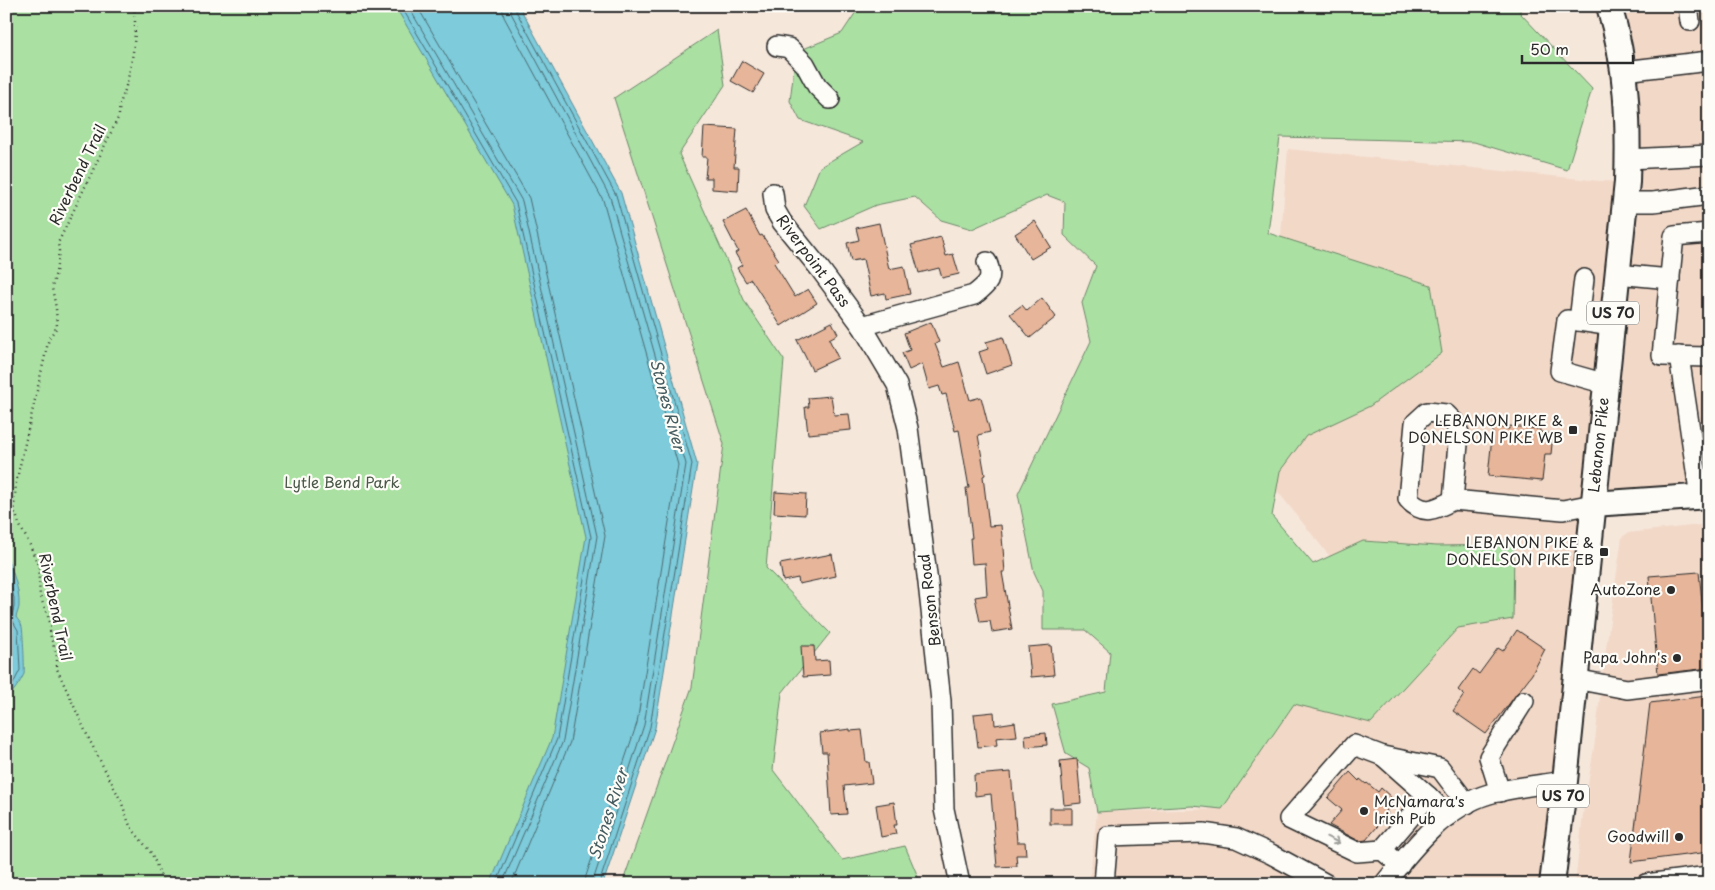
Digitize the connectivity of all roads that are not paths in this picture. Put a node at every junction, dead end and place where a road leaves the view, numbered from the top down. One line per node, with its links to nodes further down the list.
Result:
1 (1610, 6): 4 (main road, Lebanon Pike / US 70)
2 (777, 46): 5 (street)
3 (1709, 60): 4 (street)
4 (1624, 71): 7 (main road, Lebanon Pike / US 70)
5 (830, 99)
6 (1709, 155): 7 (street)
7 (1628, 159): 10 (main road, Lebanon Pike / US 70)
8 (773, 193): 17 (street, Riverpoint Pass)
9 (1709, 195): 10 (street)
10 (1625, 202): 13 (main road, Lebanon Pike / US 70)
11 (1709, 233): 15 (street)
12 (987, 262): 17 (street)
13 (1617, 274): 15 (street); 18 (main road, Lebanon Pike / US 70)
14 (1584, 279): 16 (street)
15 (1670, 279): 19 (street)
16 (1579, 321): 18 (street); 21 (street)
17 (862, 326): 37 (street, Benson Road)
18 (1612, 326): 21 (main road, Lebanon Pike / US 70)
19 (1679, 356): 20 (street); 22 (street)
20 (1709, 357)
21 (1606, 384): 24 (main road, Lebanon Pike / US 70)
22 (1706, 497): 24 (main road)
23 (1453, 500): 23 (street); 24 (street)
24 (1593, 504): 25 (main road, Lebanon Pike / US 70)
25 (1575, 679): 26 (street); 29 (main road, Lebanon Pike / US 70)
26 (1709, 679)
27 (1524, 701): 30 (street)
28 (1383, 756): 31 (street); 32 (street); 34 (street, one-way to 34)
29 (1565, 781): 30 (street); 41 (main road, Lebanon Pike / US 70)
30 (1500, 792): 32 (street)
31 (1428, 796): 33 (street); 34 (street)
32 (1467, 804): 33 (street)
33 (1448, 816): 35 (street)
34 (1382, 850): 35 (street)
35 (1400, 865): 40 (street)
36 (1709, 876): 42 (street)
37 (960, 884)
38 (1104, 884): 39 (street)
39 (1326, 884)
40 (1384, 884)
41 (1552, 884)
42 (1646, 884)

